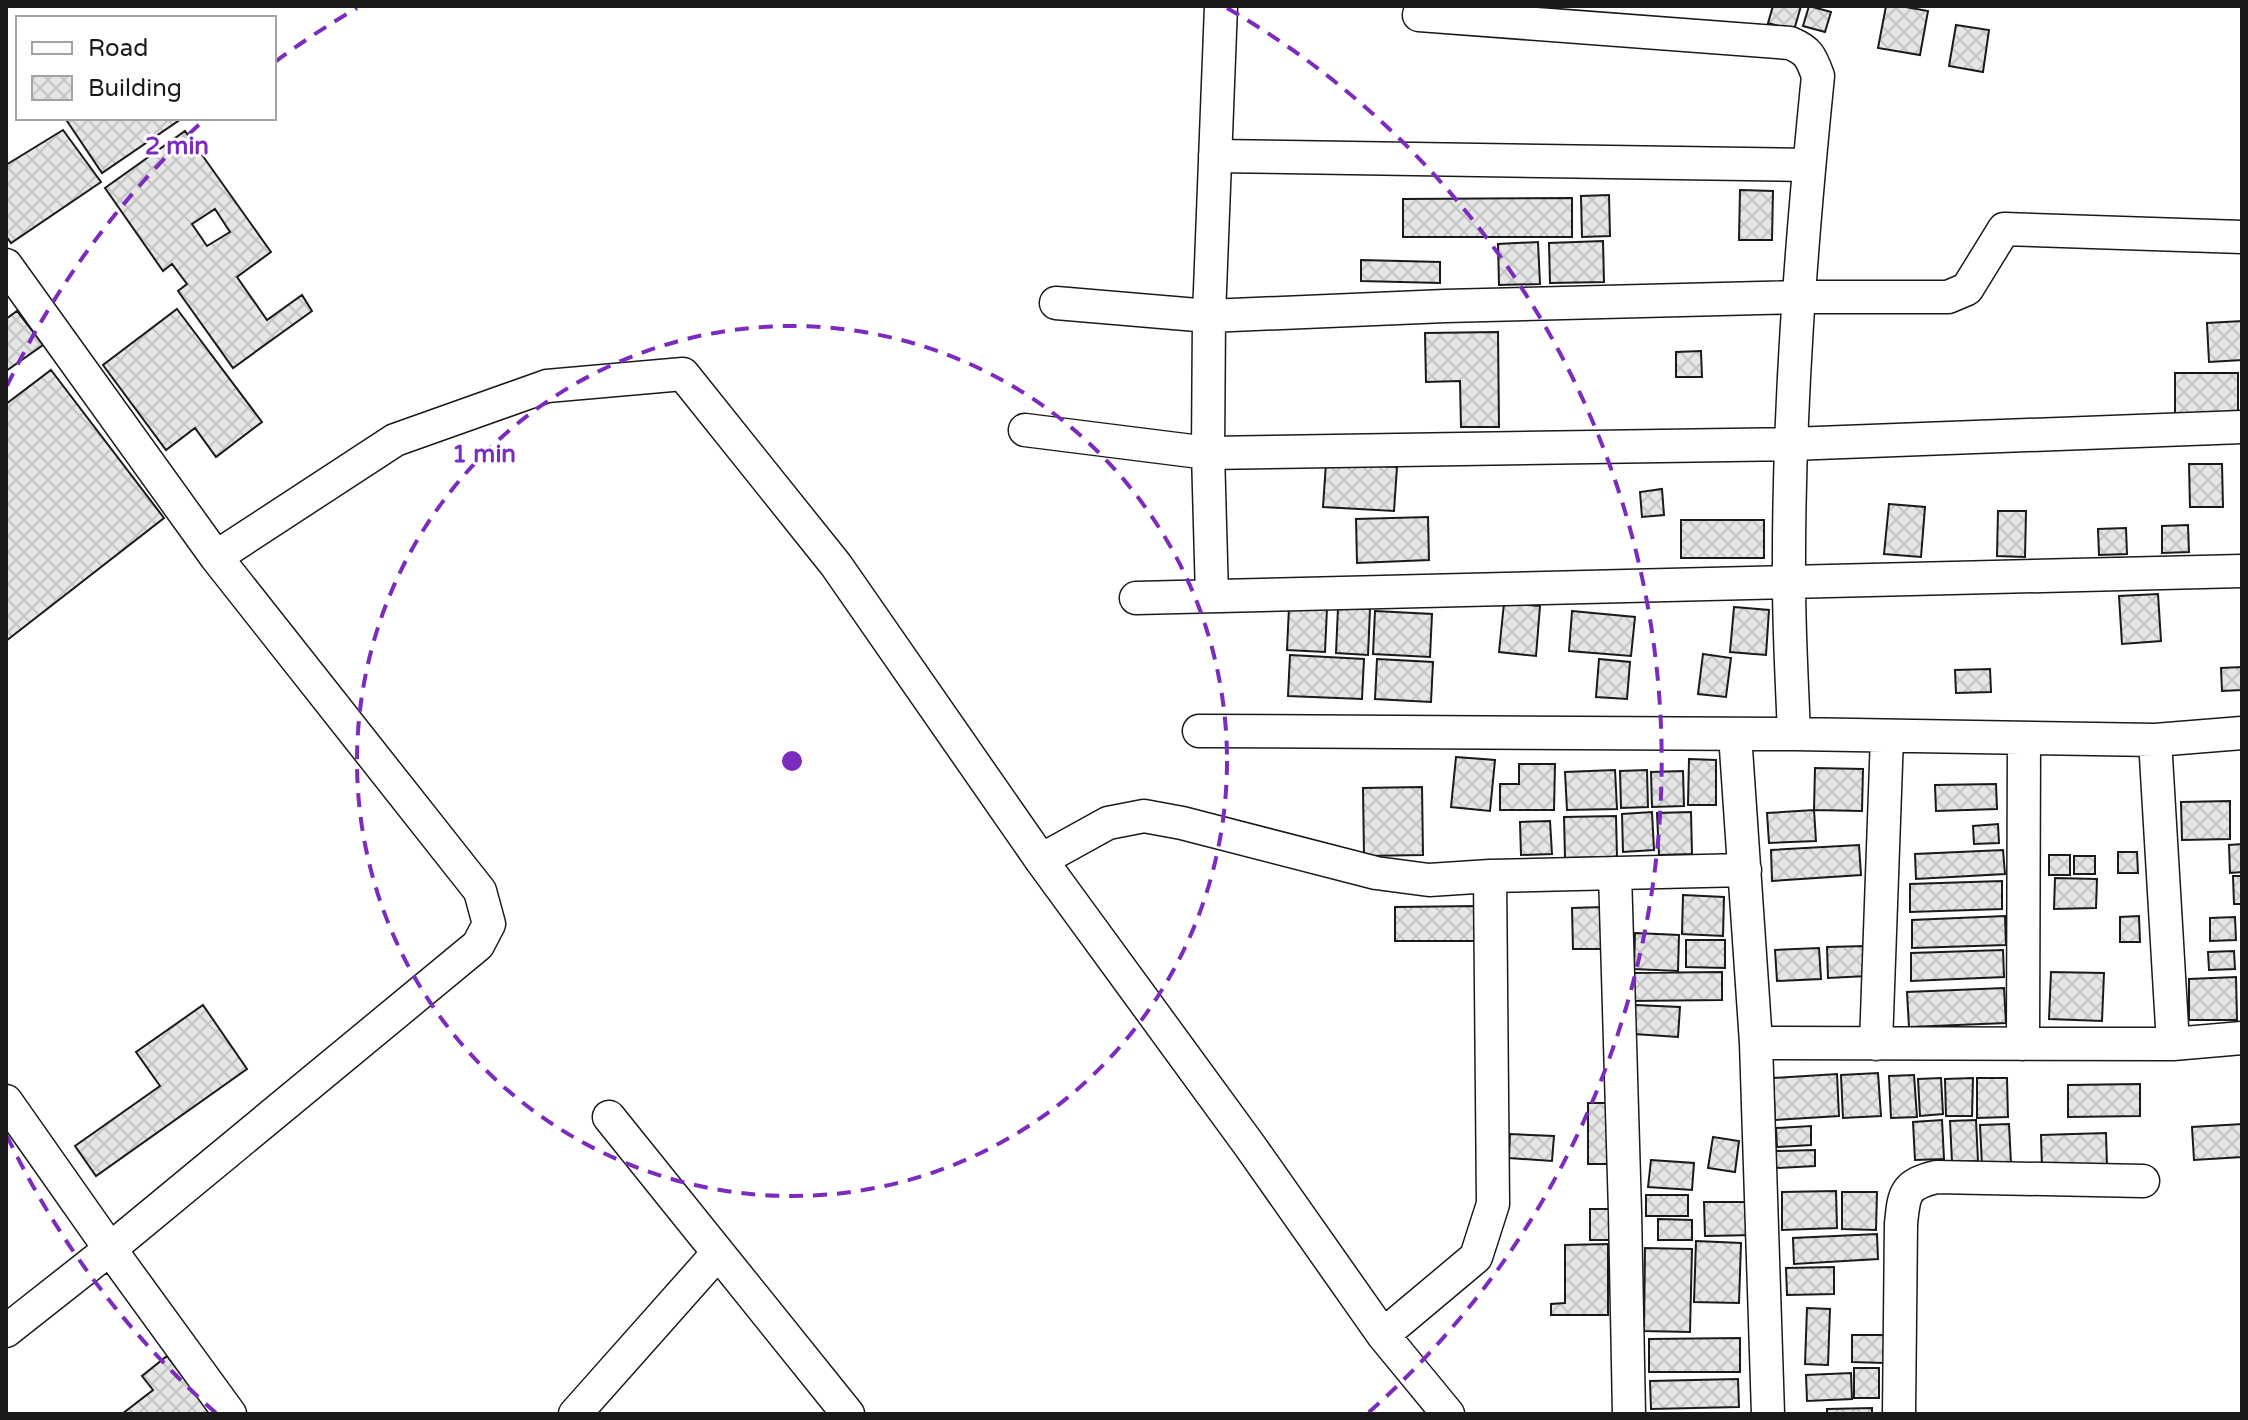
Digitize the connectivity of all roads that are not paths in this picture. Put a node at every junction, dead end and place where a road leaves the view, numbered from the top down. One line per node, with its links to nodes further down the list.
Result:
1 (1221, 6): 3 (street)
2 (1419, 15): 4 (street)
3 (1215, 156): 4 (street); 9 (street)
4 (1809, 165): 7 (street)
5 (2242, 237): 7 (street)
6 (6, 265): 14 (street)
7 (1799, 297): 9 (street); 12 (street)
8 (1056, 303): 9 (street)
9 (1209, 316): 13 (street)
10 (2242, 427): 12 (street)
11 (1025, 430): 13 (street)
12 (1791, 444): 13 (street); 16 (street)
13 (1208, 453): 17 (street)
14 (216, 557): 26 (street); 38 (street)
15 (2242, 571): 16 (street)
16 (1789, 582): 17 (street); 22 (street)
17 (1212, 596): 18 (street)
18 (1136, 598)
19 (1199, 731): 21 (street)
20 (2242, 733): 25 (street)
21 (1735, 734): 22 (street); 27 (street)
22 (1794, 734): 23 (street)
23 (1887, 736): 24 (street); 32 (street)
24 (2024, 738): 25 (street); 33 (street)
25 (2155, 740): 34 (street)
26 (1041, 860): 29 (street); 41 (street)
27 (1745, 870): 28 (street); 31 (street)
28 (1615, 873): 29 (street); 46 (street)
29 (1490, 876): 41 (street)
30 (2242, 1038): 34 (street)
31 (1756, 1043): 32 (street); 47 (street)
32 (1876, 1044): 33 (street)
33 (2023, 1044): 34 (street)
34 (2173, 1044)
35 (6, 1101): 38 (street)
36 (609, 1117): 39 (street)
37 (2143, 1181): 48 (street)
38 (110, 1249): 40 (street); 42 (street)
39 (718, 1253): 43 (street); 44 (street)
40 (6, 1331)
41 (1383, 1335): 45 (street)
42 (230, 1414)
43 (575, 1414)
44 (848, 1414)
45 (1448, 1414)
46 (1629, 1414)
47 (1768, 1414)
48 (1899, 1414)

